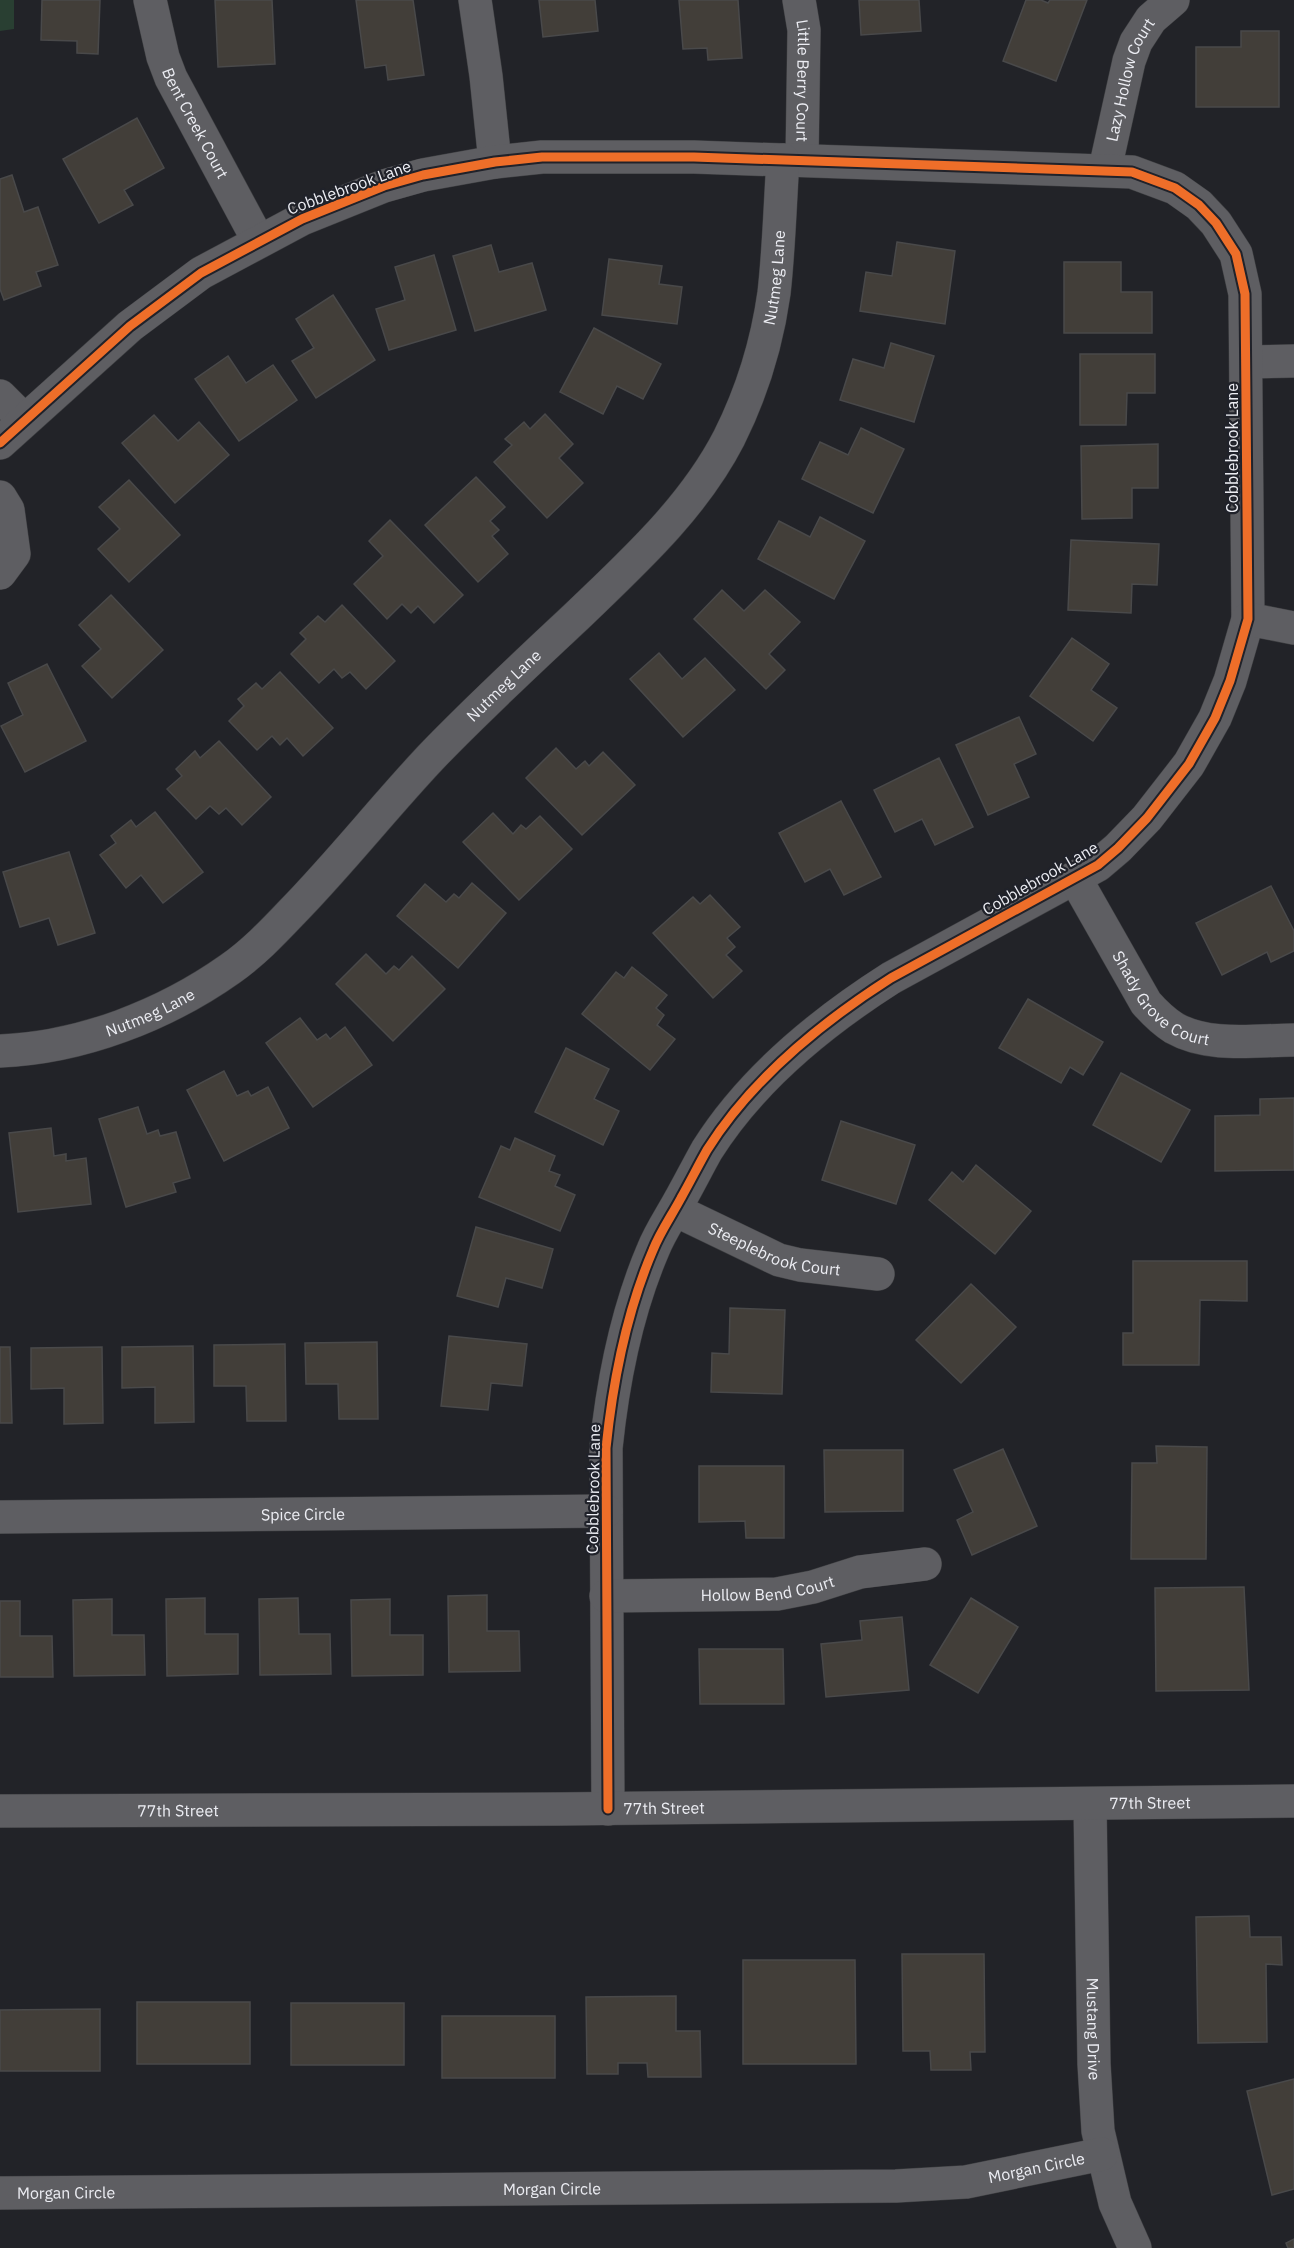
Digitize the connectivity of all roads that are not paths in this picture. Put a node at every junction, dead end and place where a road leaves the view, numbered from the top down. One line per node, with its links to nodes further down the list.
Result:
1 (150, 0): 8 (street, Bent Creek Court)
2 (475, 0): 6 (street)
3 (799, 0): 5 (street, Little Berry Court)
4 (1173, 0): 7 (street, Lazy Hollow Court)
5 (792, 160): 6 (street, Cobblebrook Lane); 7 (street, Cobblebrook Lane); 20 (street, Nutmeg Lane)
6 (495, 162): 8 (street, Cobblebrook Lane)
7 (1105, 169): 10 (street, Cobblebrook Lane)
8 (258, 240): 12 (street, Cobblebrook Lane)
9 (1294, 361): 10 (street)
10 (1247, 362): 16 (street, Cobblebrook Lane)
11 (0, 396): 12 (street)
12 (24, 420): 13 (street, Cobblebrook Lane)
13 (0, 443)
14 (0, 497): 15 (street)
15 (0, 573)
16 (1248, 619): 17 (street); 18 (street, Cobblebrook Lane)
17 (1294, 628)
18 (1075, 878): 19 (street, Shady Grove Court); 21 (street, Cobblebrook Lane)
19 (1294, 1040)
20 (0, 1051)
21 (675, 1210): 22 (street, Steeplebrook Court); 23 (street, Cobblebrook Lane)
22 (878, 1274)
23 (606, 1512): 24 (street, Spice Circle); 26 (street, Cobblebrook Lane)
24 (0, 1517)
25 (925, 1564): 26 (street, Hollow Bend Court)
26 (606, 1596): 29 (street, Cobblebrook Lane)
27 (1294, 1802): 28 (street, 77th Street)
28 (1090, 1804): 29 (street, 77th Street); 31 (street, Mustang Drive)
29 (608, 1809): 30 (street, 77th Street)
30 (0, 1811)
31 (1102, 2154): 32 (street, Morgan Circle); 33 (street, Mustang Drive)
32 (0, 2193)
33 (1135, 2248)

